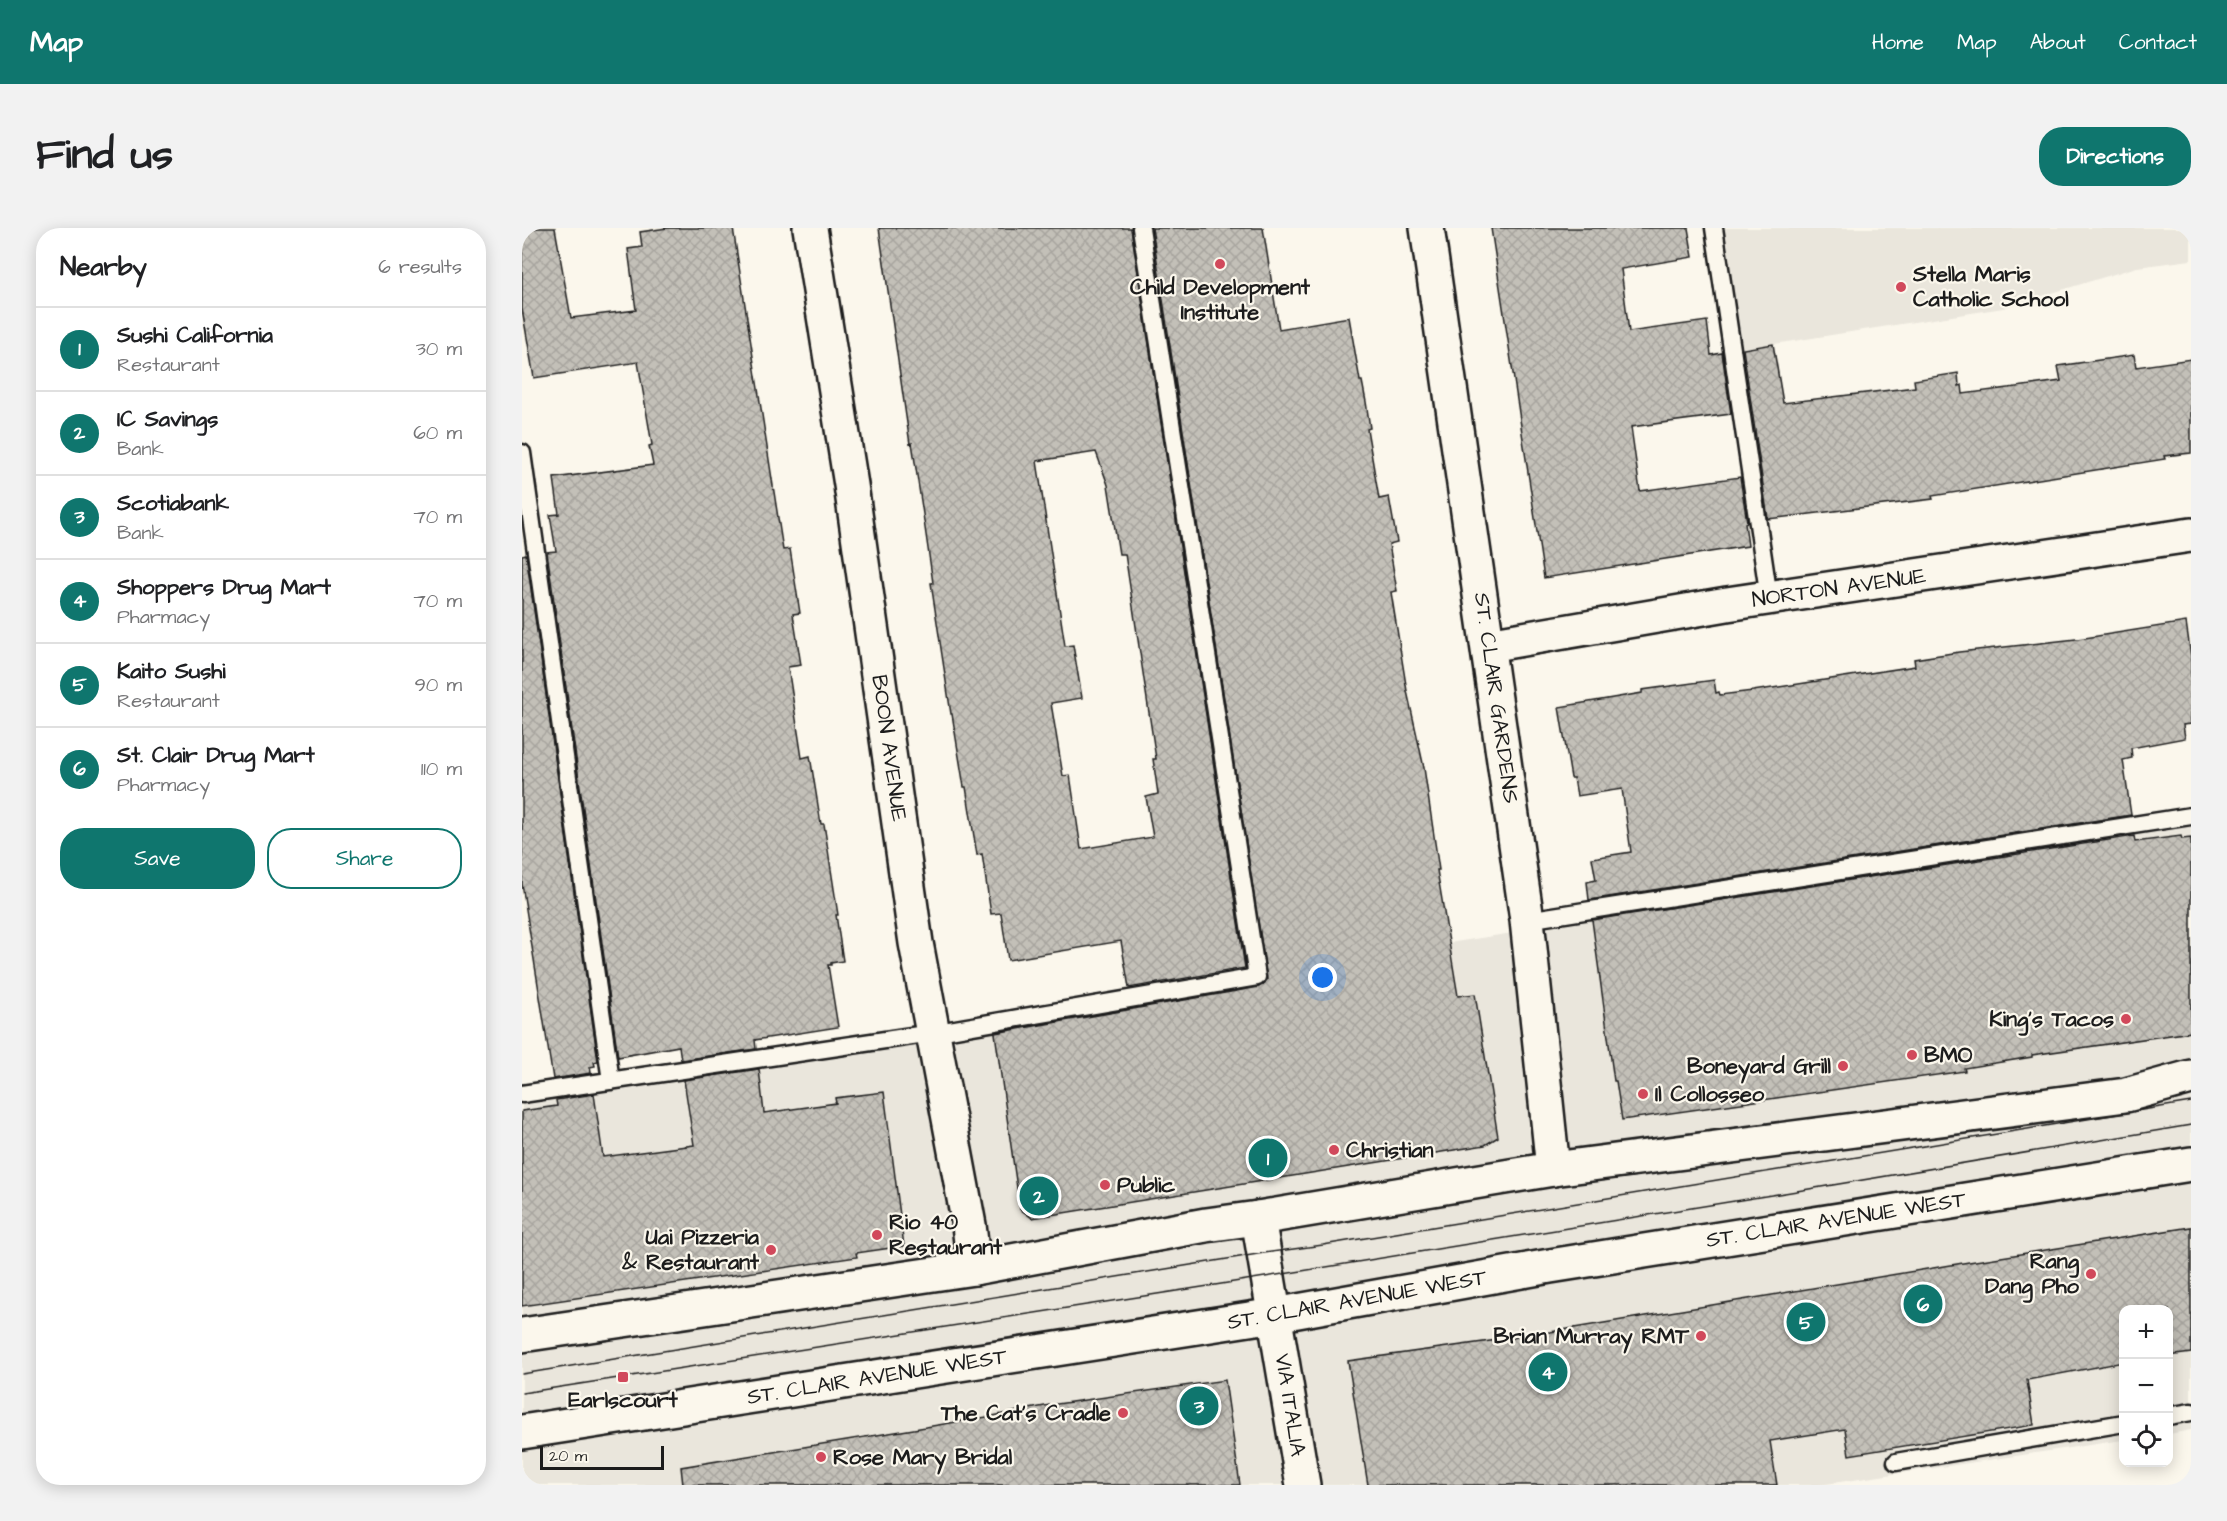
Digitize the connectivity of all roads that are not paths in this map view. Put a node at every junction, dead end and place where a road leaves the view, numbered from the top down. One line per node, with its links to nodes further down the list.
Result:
1 (810, 228): 11 (main road, BOON AVENUE)
2 (1141, 228): 11 (lane)
3 (1427, 228): 8 (main road, ST. CLAIR GARDENS)
4 (1714, 228): 7 (lane)
5 (522, 453): 13 (lane)
6 (2191, 535): 7 (main road, NORTON AVENUE)
7 (1769, 598): 8 (main road, NORTON AVENUE)
8 (1488, 645): 10 (main road, ST. CLAIR GARDENS)
9 (2191, 816): 10 (lane)
10 (1527, 920): 16 (main road, ST. CLAIR GARDENS)
11 (932, 1033): 13 (lane); 18 (main road, BOON AVENUE)
12 (2191, 1077): 16 (main road)
13 (611, 1081): 14 (lane)
14 (522, 1094)
15 (2191, 1164): 19 (main road, ST. CLAIR AVENUE WEST)
16 (1553, 1169): 17 (main road)
17 (1258, 1218): 18 (main road); 19 (main road, VIA ITALIA)
18 (974, 1268): 20 (main road)
19 (1275, 1315): 24 (main road, ST. CLAIR AVENUE WEST); 26 (main road, VIA ITALIA)
20 (522, 1335)
21 (2191, 1412): 22 (lane)
22 (2173, 1415)
23 (2119, 1424): 25 (lane)
24 (522, 1431)
25 (1896, 1462)
26 (1303, 1485)

